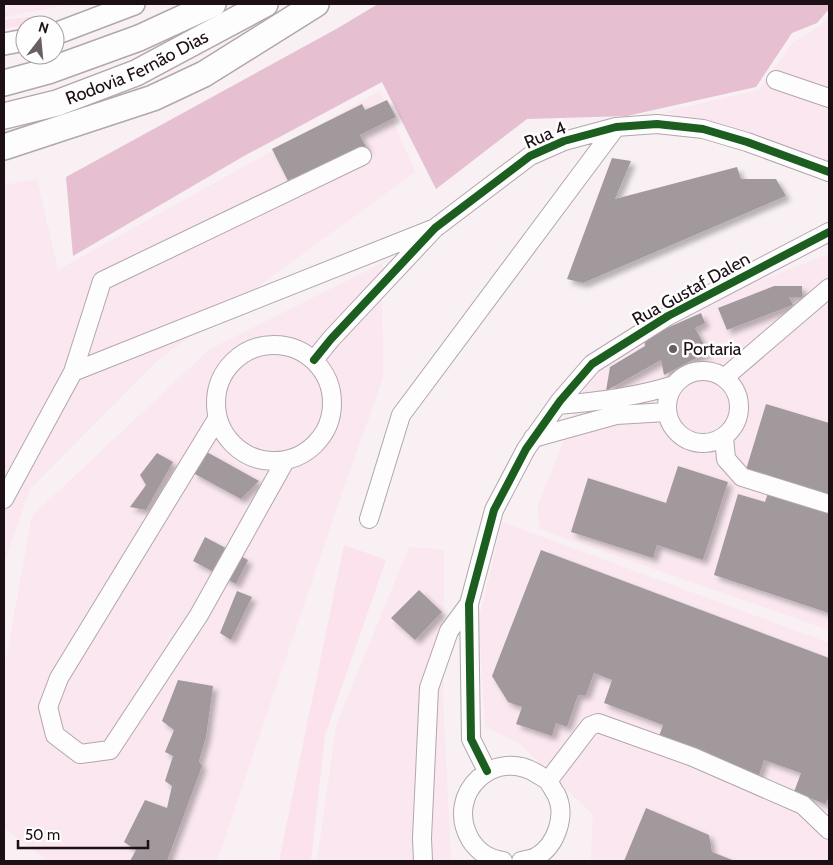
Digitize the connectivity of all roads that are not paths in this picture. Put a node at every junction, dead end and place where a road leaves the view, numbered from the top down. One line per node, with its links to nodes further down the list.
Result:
1 (134, 4): 5 (main road)
2 (213, 4): 7 (highway, Rodovia Fernão Dias)
3 (265, 4): 9 (highway, Rodovia Fernão Dias)
4 (316, 4): 11 (highway)
5 (65, 30)
6 (776, 80): 8 (street)
7 (4, 83)
8 (829, 98)
9 (4, 116)
10 (616, 127): 13 (street, Rua 4); 14 (street, Rua 4); 29 (street)
11 (4, 147)
12 (362, 156): 18 (street)
13 (829, 172)
14 (436, 228): 17 (street, Rua 4); 18 (street)
15 (829, 232): 21 (street, Rua Gustaf Dalen)
16 (829, 288): 19 (street)
17 (314, 360): 23 (street); 26 (street)
18 (73, 372): 27 (street)
19 (724, 378): 20 (street); 24 (street)
20 (674, 386): 21 (street); 22 (street)
21 (557, 405): 25 (street, Rua Gustaf Dalen)
22 (667, 412): 24 (street); 25 (street)
23 (217, 419): 26 (street); 26 (street)
24 (724, 437): 28 (street)
25 (534, 438): 30 (street, Rua Gustaf Dalen)
26 (285, 461)
27 (4, 499)
28 (829, 504)
29 (369, 519)
30 (469, 604): 31 (street, Rua Gustaf Dalen); 35 (street)
31 (487, 771): 32 (street); 34 (street)
32 (548, 781): 33 (street); 37 (street)
33 (829, 830)
34 (474, 854): 36 (street)
35 (423, 861)
36 (503, 861)
37 (521, 861)

